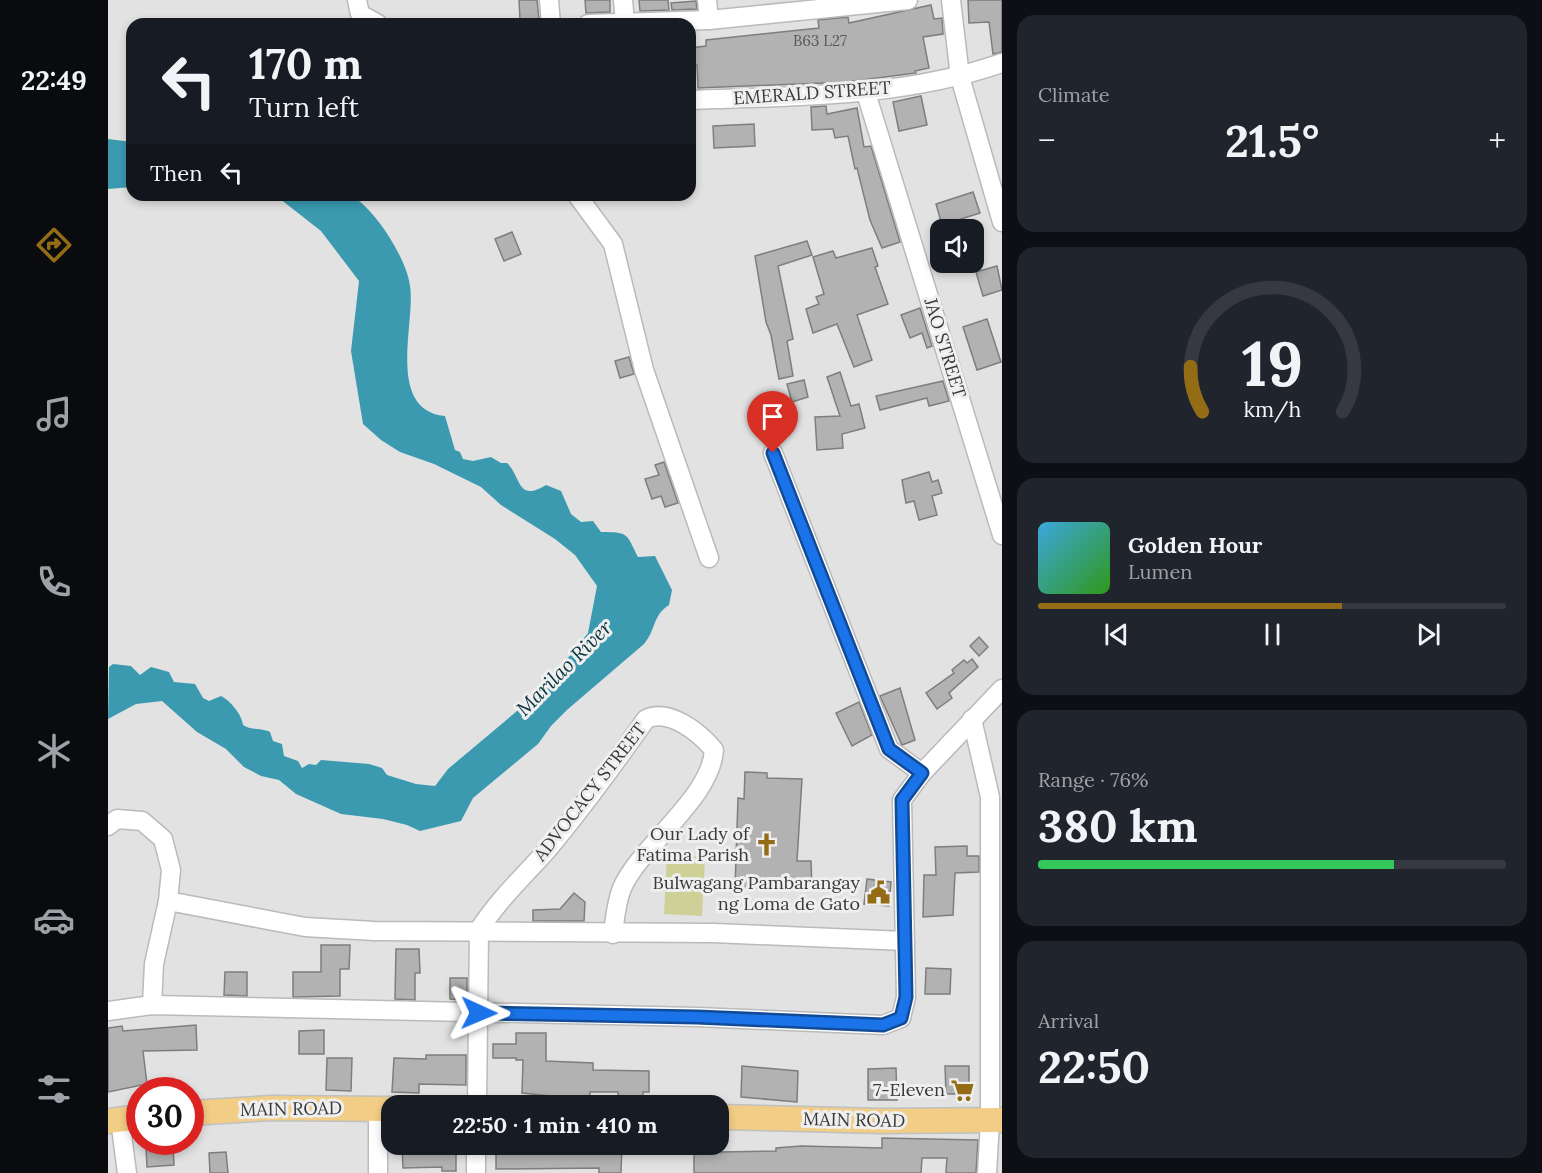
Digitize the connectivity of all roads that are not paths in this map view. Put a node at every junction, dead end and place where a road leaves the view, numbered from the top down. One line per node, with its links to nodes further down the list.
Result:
1 (357, 0): 9 (street)
2 (549, 0): 10 (street)
3 (623, 0): 11 (street)
4 (706, 0): 13 (street)
5 (908, 0): 7 (street)
6 (951, 0): 15 (street)
7 (867, 3): 8 (street)
8 (788, 7): 13 (street)
9 (367, 18)
10 (550, 18)
11 (625, 18)
12 (696, 20): 13 (street)
13 (709, 20)
14 (1002, 63): 15 (street, EMERALD STREET)
15 (960, 77): 16 (street, EMERALD STREET); 19 (street)
16 (866, 93): 17 (street, EMERALD STREET); 21 (street, JAO STREET)
17 (696, 100)
18 (581, 201): 22 (street)
19 (1002, 222)
20 (773, 453): 25 (street)
21 (1002, 535)
22 (709, 558)
23 (1002, 689): 24 (street)
24 (972, 719): 25 (street); 34 (street)
25 (922, 773): 30 (street)
26 (108, 826): 27 (street)
27 (168, 901): 28 (street); 31 (street)
28 (479, 930): 29 (street); 29 (street, ADVOCACY STREET); 33 (street)
29 (613, 934): 30 (street)
30 (905, 941): 33 (street)
31 (152, 1005): 32 (street); 33 (street)
32 (108, 1011)
33 (479, 1013): 35 (street)
34 (997, 1016): 40 (street)
35 (477, 1095)
36 (381, 1108): 37 (main road, MAIN ROAD)
37 (204, 1112)
38 (729, 1117): 40 (main road, MAIN ROAD)
39 (123, 1119): 43 (street)
40 (996, 1120): 46 (street)
41 (381, 1145): 44 (street)
42 (476, 1155): 45 (street)
43 (127, 1173)
44 (378, 1173)
45 (476, 1173)
46 (987, 1173)

